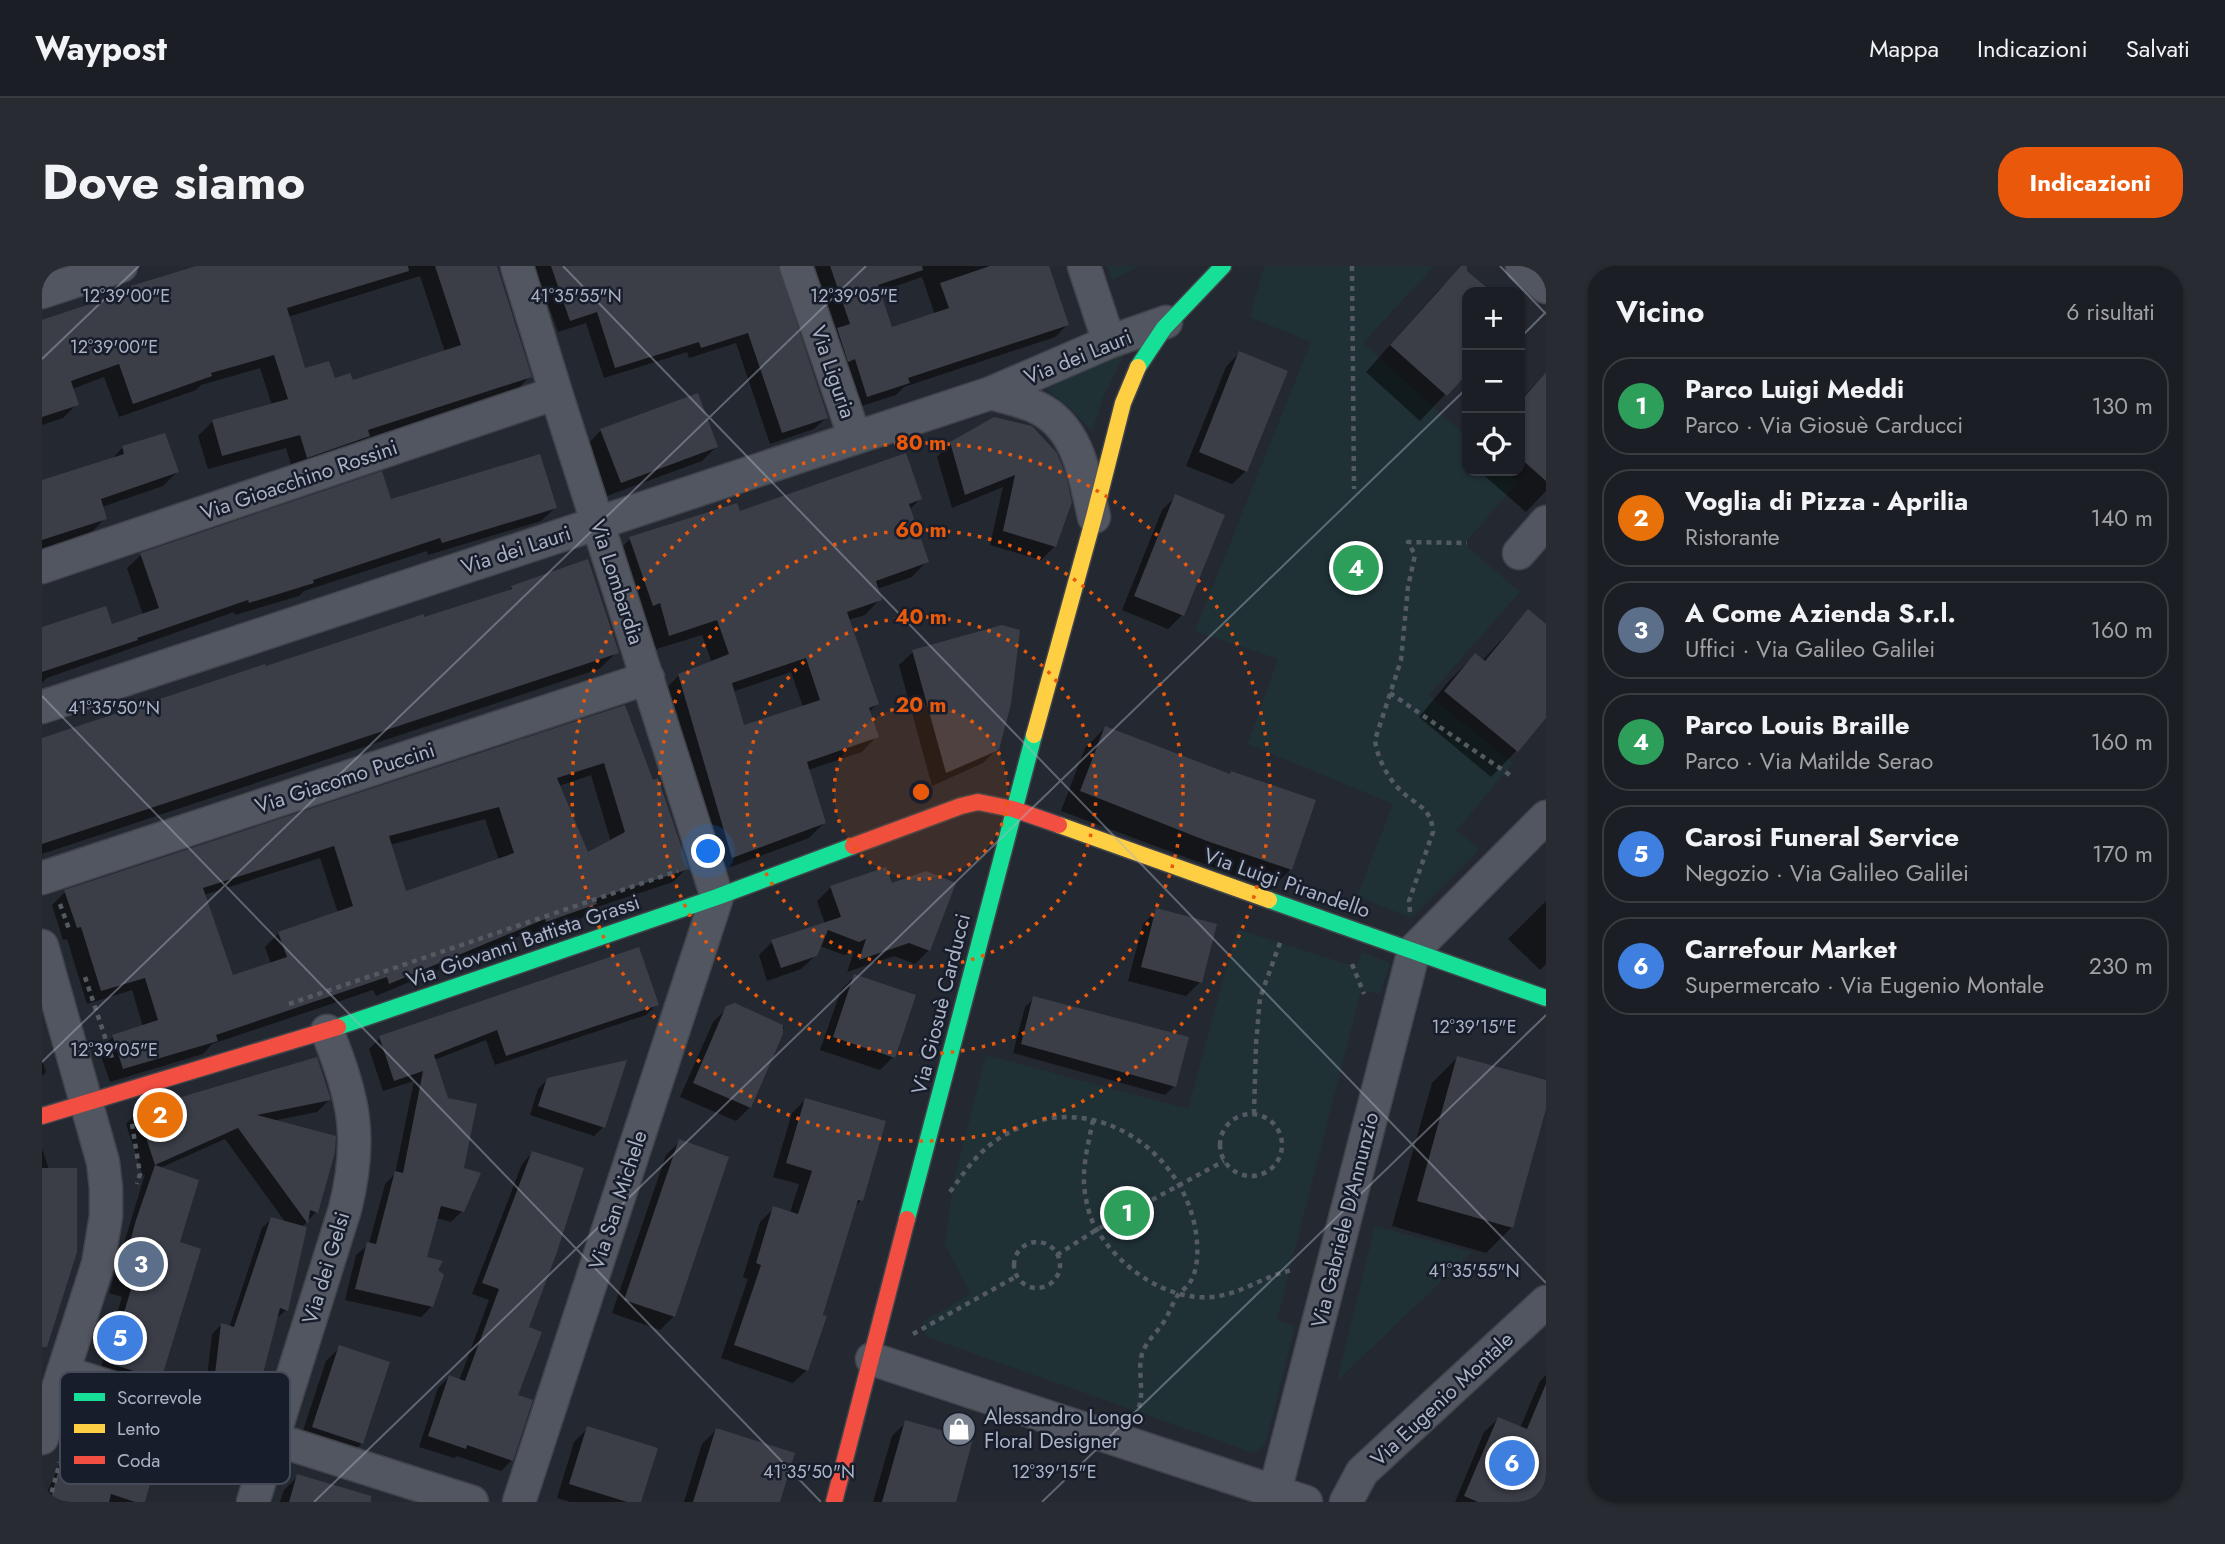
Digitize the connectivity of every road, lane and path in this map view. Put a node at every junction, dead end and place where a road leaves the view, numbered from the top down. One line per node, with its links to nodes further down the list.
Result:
1 (121, 266): 9 (street)
2 (517, 266): 12 (street, Via Lombardia)
3 (796, 266): 14 (street, Via Liguria)
4 (1084, 266): 11 (street)
5 (1223, 266): 10 (street, Via Giosuè Carducci)
6 (1352, 266): 15 (path)
7 (1522, 266): 8 (street)
8 (1546, 287)
9 (42, 292)
10 (1166, 322): 11 (street, Via dei Lauri); 16 (street, Via Giosuè Carducci)
11 (1109, 342): 13 (street, Via dei Lauri)
12 (556, 393): 18 (street, Via Lombardia); 21 (street, Via Gioacchino Rossini)
13 (991, 393): 14 (street, Via dei Lauri); 16 (street, Via dei Lauri)
14 (855, 438): 18 (street, Via dei Lauri)
15 (1354, 489)
16 (1094, 517): 26 (street, Via Giosuè Carducci)
17 (1546, 522): 20 (street)
18 (598, 523): 22 (street, Via Lombardia); 24 (street, Via dei Lauri)
19 (1467, 543): 23 (path)
20 (1519, 553)
21 (42, 567)
22 (648, 678): 29 (street, Via Giacomo Puccini); 30 (street, Via Lombardia)
23 (1390, 693): 25 (path); 32 (path)
24 (42, 707)
25 (1510, 775)
26 (1013, 809): 30 (street, Via Giovanni Battista Grassi); 32 (street, Via Luigi Pirandello); 55 (street, Via Giosuè Carducci)
27 (1546, 817): 32 (street)
28 (682, 870): 38 (path)
29 (51, 889): 33 (path)
30 (717, 897): 39 (street, Via Giovanni Battista Grassi); 66 (street, Via San Michele)
31 (1281, 940): 42 (path)
32 (1424, 940): 37 (street, Via Luigi Pirandello); 63 (street, Via Gabriele D'Annunzio)
33 (57, 942): 41 (street)
34 (1351, 963): 36 (path)
35 (85, 976): 40 (path)
36 (1364, 994)
37 (1546, 998)
38 (277, 1008)
39 (327, 1031): 41 (street, Via Giovanni Battista Grassi); 58 (street, Via dei Gelsi)
40 (124, 1061)
41 (88, 1102): 43 (street, Via Giovanni Battista Grassi); 56 (street)
42 (1254, 1114): 45 (path); 45 (path)
43 (42, 1116)
44 (1093, 1120): 46 (path); 47 (path); 48 (path)
45 (1224, 1161): 46 (path)
46 (1179, 1184): 48 (path); 52 (path)
47 (948, 1196)
48 (1096, 1230): 49 (path); 52 (path)
49 (1057, 1255): 51 (path); 51 (path)
50 (1293, 1270): 52 (path)
51 (1017, 1276): 54 (path)
52 (1179, 1293): 59 (path)
53 (1546, 1302): 69 (street, Via Eugenio Montale)
54 (912, 1335)
55 (872, 1359): 63 (street); 67 (street, Via Giosuè Carducci)
56 (63, 1372)
57 (60, 1381): 60 (street)
58 (290, 1382)
59 (1136, 1416)
60 (42, 1438)
61 (290, 1444): 65 (street)
62 (258, 1484): 64 (street, Via dei Gelsi)
63 (1275, 1491): 68 (street)
64 (253, 1502)
65 (472, 1502)
66 (519, 1502)
67 (834, 1502)
68 (1306, 1502)
69 (1346, 1502)

